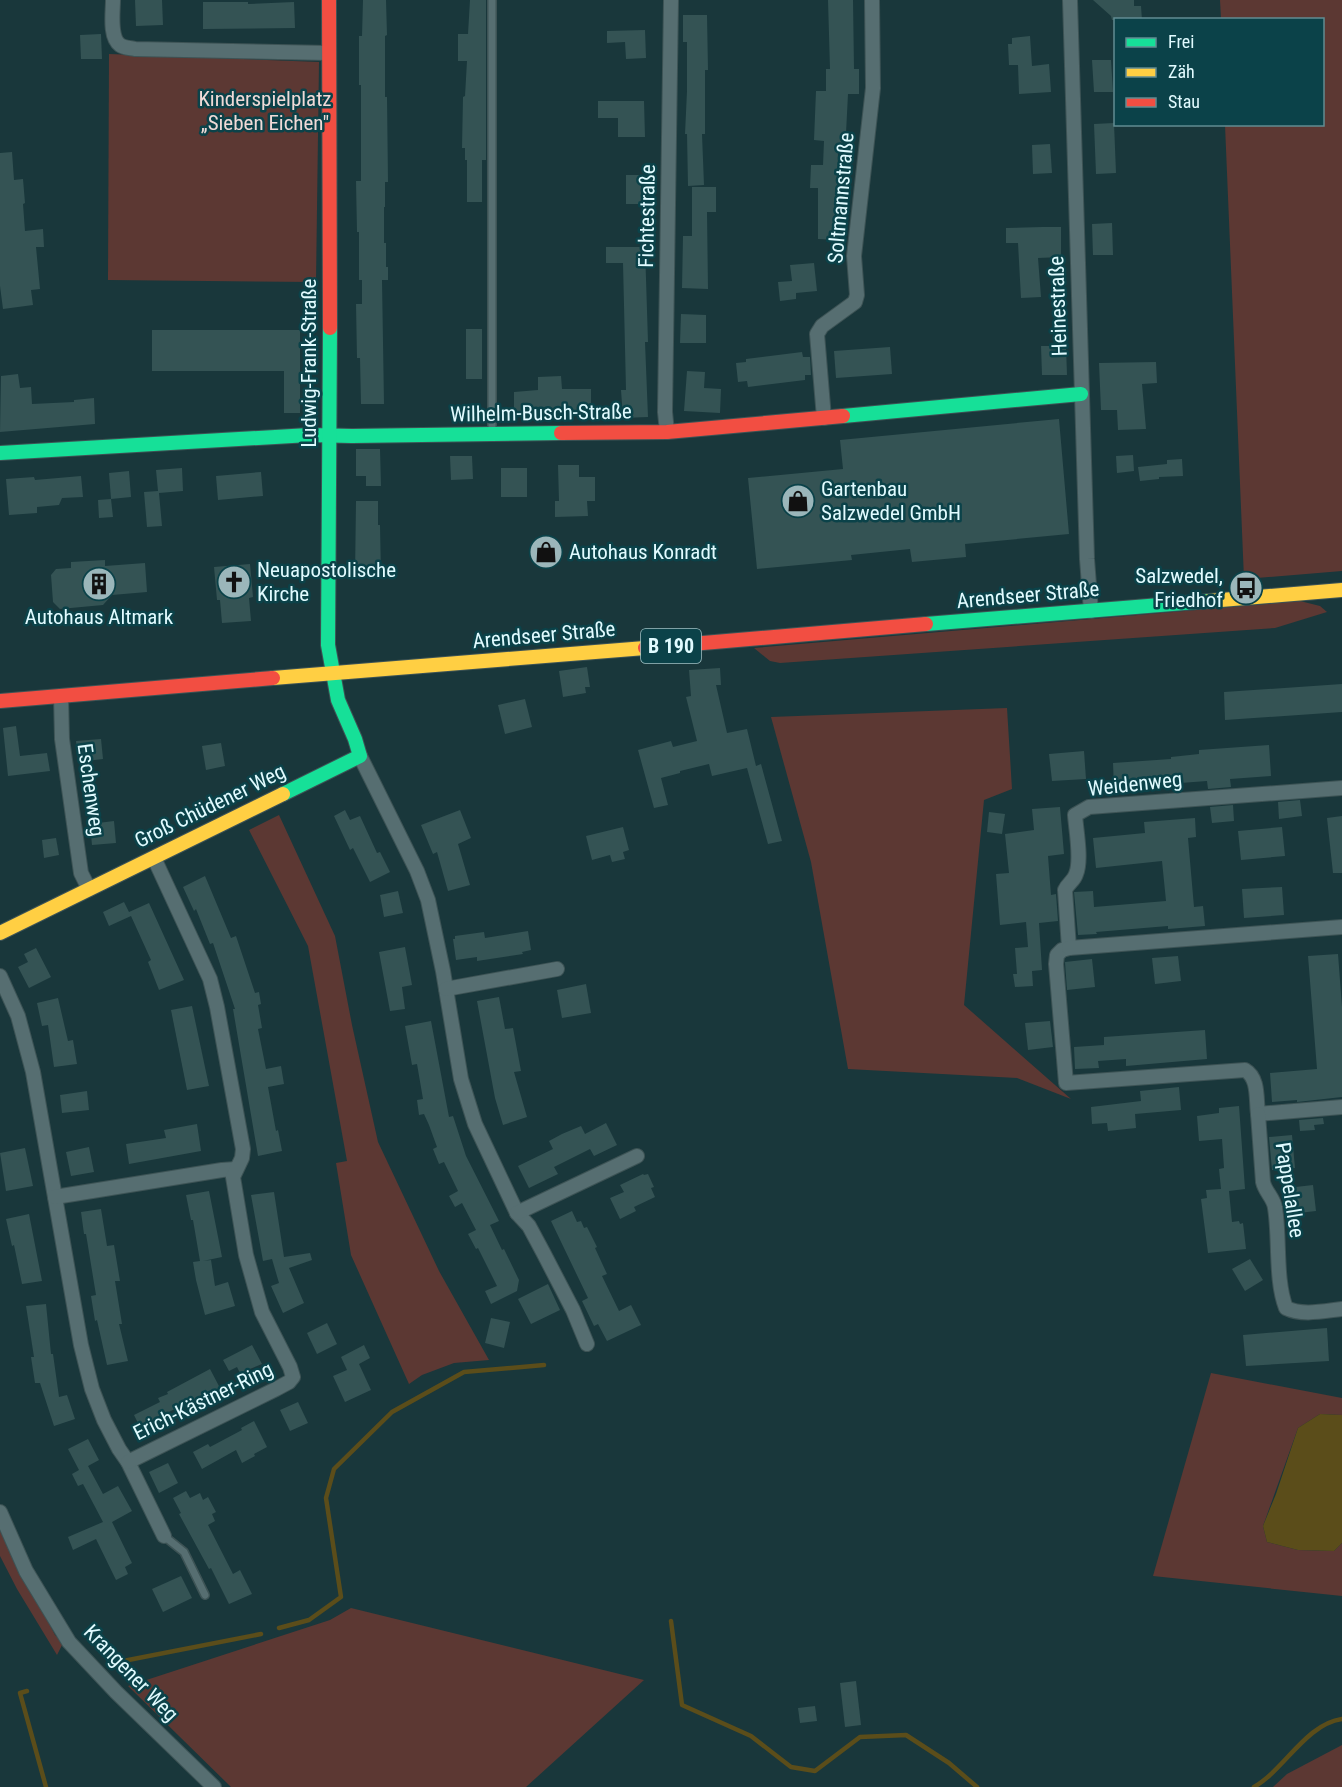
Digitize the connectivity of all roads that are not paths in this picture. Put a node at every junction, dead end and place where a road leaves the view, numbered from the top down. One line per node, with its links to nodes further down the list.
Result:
1 (113, 0): 7 (street)
2 (329, 0): 7 (street, Ludwig-Frank-Straße)
3 (492, 0): 12 (lane)
4 (671, 0): 10 (street, Fichtestraße)
5 (872, 0): 9 (street, Soltmannstraße)
6 (1070, 0): 8 (street, Heinestraße)
7 (328, 53): 11 (street, Ludwig-Frank-Straße)
8 (1081, 394): 9 (street, Wilhelm-Busch-Straße); 15 (street, Heinestraße)
9 (824, 418): 10 (street, Wilhelm-Busch-Straße)
10 (667, 432): 12 (street, Wilhelm-Busch-Straße)
11 (330, 435): 12 (street, Wilhelm-Busch-Straße); 13 (street, Wilhelm-Busch-Straße); 16 (street, Ludwig-Frank-Straße)
12 (492, 435)
13 (0, 453)
14 (1342, 590): 15 (street, Arendseer Straße / B 190)
15 (1090, 611): 16 (street, Arendseer Straße / B 190)
16 (332, 673): 17 (street, Arendseer Straße / B 190); 19 (street)
17 (61, 696): 18 (street, Arendseer Straße / B 190); 22 (street, Eschenweg)
18 (0, 700)
19 (360, 756): 21 (street, Groß Chüdener Weg); 28 (street)
20 (1342, 788): 25 (street, Weidenweg)
21 (154, 858): 22 (street, Groß Chüdener Weg); 32 (street, Erich-Kästner-Ring)
22 (89, 889): 24 (street, Groß Chüdener Weg)
23 (1342, 927): 25 (street)
24 (0, 933)
25 (1069, 948): 30 (street, Pappelallee)
26 (557, 969): 28 (street)
27 (0, 976): 33 (street, Erich-Kästner-Ring)
28 (446, 989): 34 (street)
29 (1342, 1107): 30 (street, Pappelallee)
30 (1258, 1114): 35 (street, Pappelallee)
31 (637, 1156): 34 (street)
32 (236, 1169): 33 (street); 37 (street, Erich-Kästner-Ring)
33 (55, 1197): 37 (street, Erich-Kästner-Ring)
34 (517, 1213): 36 (street)
35 (1342, 1309)
36 (587, 1344)
37 (128, 1462): 39 (street, Erich-Kästner-Ring)
38 (0, 1512): 41 (street, Krangener Weg)
39 (164, 1536): 40 (lane, Erich-Kästner-Ring)
40 (205, 1595)
41 (214, 1787)

